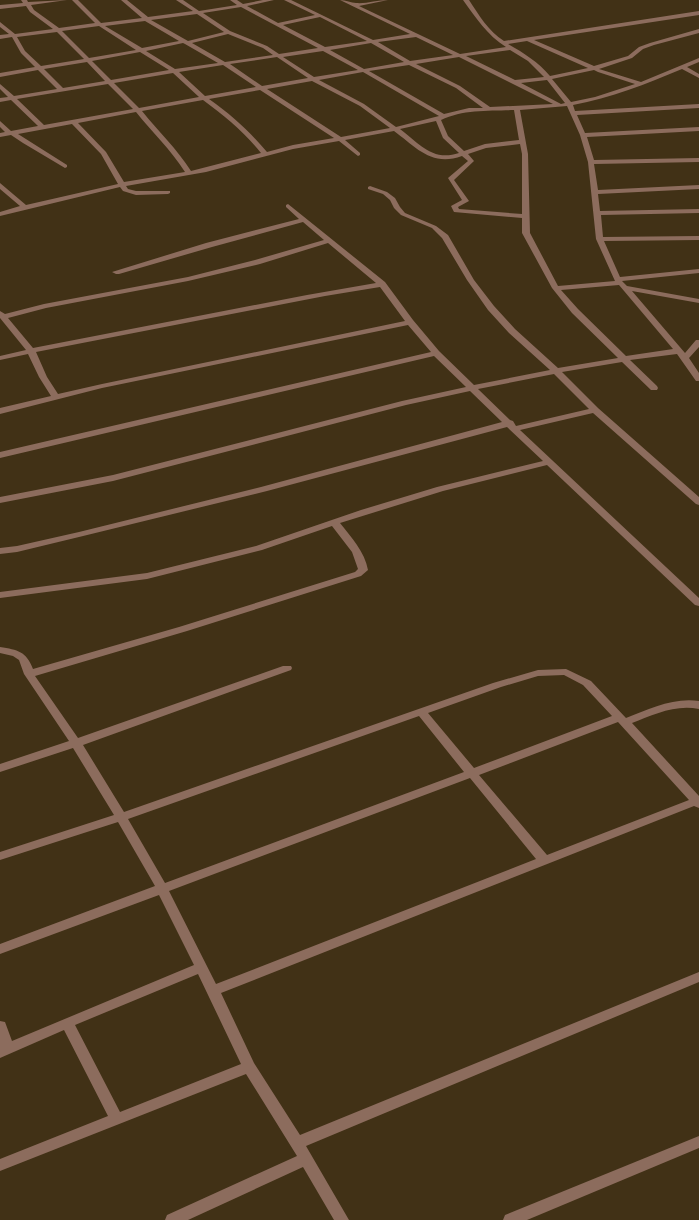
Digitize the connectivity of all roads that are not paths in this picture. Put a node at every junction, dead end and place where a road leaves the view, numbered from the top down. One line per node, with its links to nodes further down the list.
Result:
1 (64, 0): 11 (street)
2 (75, 0): 20 (street)
3 (124, 0): 18 (street)
4 (179, 0): 15 (street)
5 (233, 0): 12 (street)
6 (271, 0): 12 (street)
7 (287, 0): 17 (street)
8 (343, 0): 13 (street)
9 (385, 0): 13 (street)
10 (466, 0): 31 (street)
11 (25, 2): 14 (street); 22 (street)
12 (242, 6): 15 (street); 21 (street)
13 (355, 6): 26 (street)
14 (0, 7)
15 (200, 12): 18 (street); 24 (street)
16 (699, 13): 28 (street)
17 (319, 16): 21 (street); 30 (street)
18 (146, 18): 20 (street); 29 (street)
19 (0, 24): 25 (street)
20 (99, 24): 22 (street); 34 (street)
21 (280, 24): 33 (street)
22 (57, 29): 25 (street); 37 (street)
23 (699, 31): 43 (street)
24 (228, 32): 29 (street); 35 (street)
25 (13, 34): 27 (street); 42 (street)
26 (417, 35): 30 (street); 36 (street)
27 (0, 37)
28 (527, 39): 31 (street); 43 (street)
29 (185, 42): 34 (street); 39 (street)
30 (374, 42): 33 (street); 40 (street)
31 (504, 44): 32 (street)
32 (511, 48): 36 (street); 48 (street)
33 (325, 49): 35 (street); 45 (street)
34 (142, 51): 37 (street); 44 (street)
35 (278, 56): 39 (street); 49 (street)
36 (459, 56): 40 (street); 51 (street)
37 (88, 59): 42 (street); 50 (street)
38 (699, 60): 41 (street)
39 (225, 64): 44 (street); 54 (street)
40 (409, 64): 45 (street); 64 (street)
41 (683, 67): 47 (street); 52 (street)
42 (39, 68): 46 (street); 55 (street)
43 (595, 68): 48 (street); 52 (street)
44 (174, 71): 50 (street); 56 (street)
45 (363, 71): 49 (street); 65 (street)
46 (0, 75)
47 (699, 76)
48 (548, 78): 51 (street); 63 (street)
49 (313, 79): 54 (street); 69 (street)
50 (109, 82): 55 (street); 61 (street)
51 (513, 82): 59 (street)
52 (641, 84): 63 (street)
53 (0, 86): 57 (street)
54 (262, 88): 56 (street); 74 (street)
55 (62, 90): 57 (street)
56 (203, 97): 61 (street); 76 (street)
57 (12, 98): 58 (street); 68 (street)
58 (0, 100)
59 (559, 106): 62 (street); 63 (street)
60 (699, 106): 63 (street)
61 (137, 109): 66 (street); 82 (street)
62 (516, 109): 64 (street); 75 (street)
63 (572, 109): 73 (street)
64 (490, 110): 65 (street)
65 (440, 117): 69 (street); 78 (street)
66 (74, 122): 68 (street); 84 (street)
67 (0, 123): 71 (street)
68 (42, 128): 71 (street)
69 (395, 128): 74 (street); 78 (street)
70 (699, 129): 73 (street)
71 (11, 133): 72 (street); 81 (street)
72 (0, 135)
73 (583, 135): 80 (street)
74 (340, 139): 76 (street); 77 (street)
75 (523, 142): 78 (street); 94 (street)
76 (265, 154): 82 (street)
77 (358, 154)
78 (464, 154): 94 (street)
79 (699, 160): 80 (street)
80 (592, 162): 88 (street)
81 (65, 166)
82 (189, 173): 84 (street)
83 (0, 185): 90 (street)
84 (121, 185): 87 (street); 90 (street)
85 (699, 187): 88 (street)
86 (370, 188): 113 (street)
87 (168, 192)
88 (595, 192): 92 (street)
89 (288, 206): 95 (street)
90 (25, 207): 93 (street)
91 (699, 211): 92 (street)
92 (596, 213): 96 (street)
93 (0, 214)
94 (525, 216): 103 (street)
95 (304, 220): 98 (street); 100 (street)
96 (600, 238): 97 (street); 101 (street)
97 (699, 238)
98 (328, 241): 102 (street); 105 (street)
99 (699, 271): 101 (street)
100 (116, 272)
101 (621, 283): 103 (street); 104 (street); 110 (street)
102 (382, 284): 106 (street); 108 (street)
103 (556, 288): 112 (street)
104 (699, 301)
105 (2, 317): 108 (street)
106 (410, 322): 109 (street); 117 (street)
107 (699, 342): 110 (street)
108 (31, 350): 111 (street); 117 (street)
109 (436, 353): 115 (street); 121 (street)
110 (682, 354): 112 (street); 114 (street)
111 (0, 358)
112 (624, 359): 113 (street); 116 (street)
113 (556, 371): 115 (street); 118 (street)
114 (699, 379)
115 (472, 388): 120 (street); 123 (street)
116 (654, 388)
117 (56, 397): 119 (street)
118 (595, 410): 120 (street); 124 (street)
119 (0, 411)
120 (512, 426): 122 (street); 126 (street)
121 (0, 455)
122 (550, 462): 125 (street); 128 (street)
123 (0, 500)
124 (699, 502)
125 (335, 523): 127 (street); 131 (street)
126 (0, 552)
127 (0, 595)
128 (699, 603)
129 (0, 650): 131 (street)
130 (286, 668): 135 (street)
131 (29, 674): 135 (street)
132 (699, 705): 134 (street)
133 (421, 712): 134 (street); 137 (street); 139 (street)
134 (622, 719): 137 (street); 138 (street)
135 (76, 743): 136 (street); 139 (street)
136 (0, 768)
137 (472, 773): 141 (street); 142 (street)
138 (698, 802): 141 (street)
139 (121, 817): 140 (street); 142 (street)
140 (0, 856)
141 (544, 860): 146 (street)
142 (162, 888): 143 (street); 144 (street)
143 (0, 949)
144 (201, 968): 146 (street); 147 (street)
145 (699, 977): 153 (street)
146 (213, 991): 150 (street)
147 (66, 1023): 149 (street); 151 (street)
148 (0, 1026): 149 (street)
149 (4, 1050)
150 (249, 1067): 151 (street); 153 (street)
151 (117, 1119): 155 (street)
152 (699, 1142): 158 (street)
153 (297, 1143): 154 (street)
154 (306, 1160): 156 (street); 157 (street)
155 (0, 1165)
156 (172, 1220)
157 (342, 1220)
158 (510, 1220)

